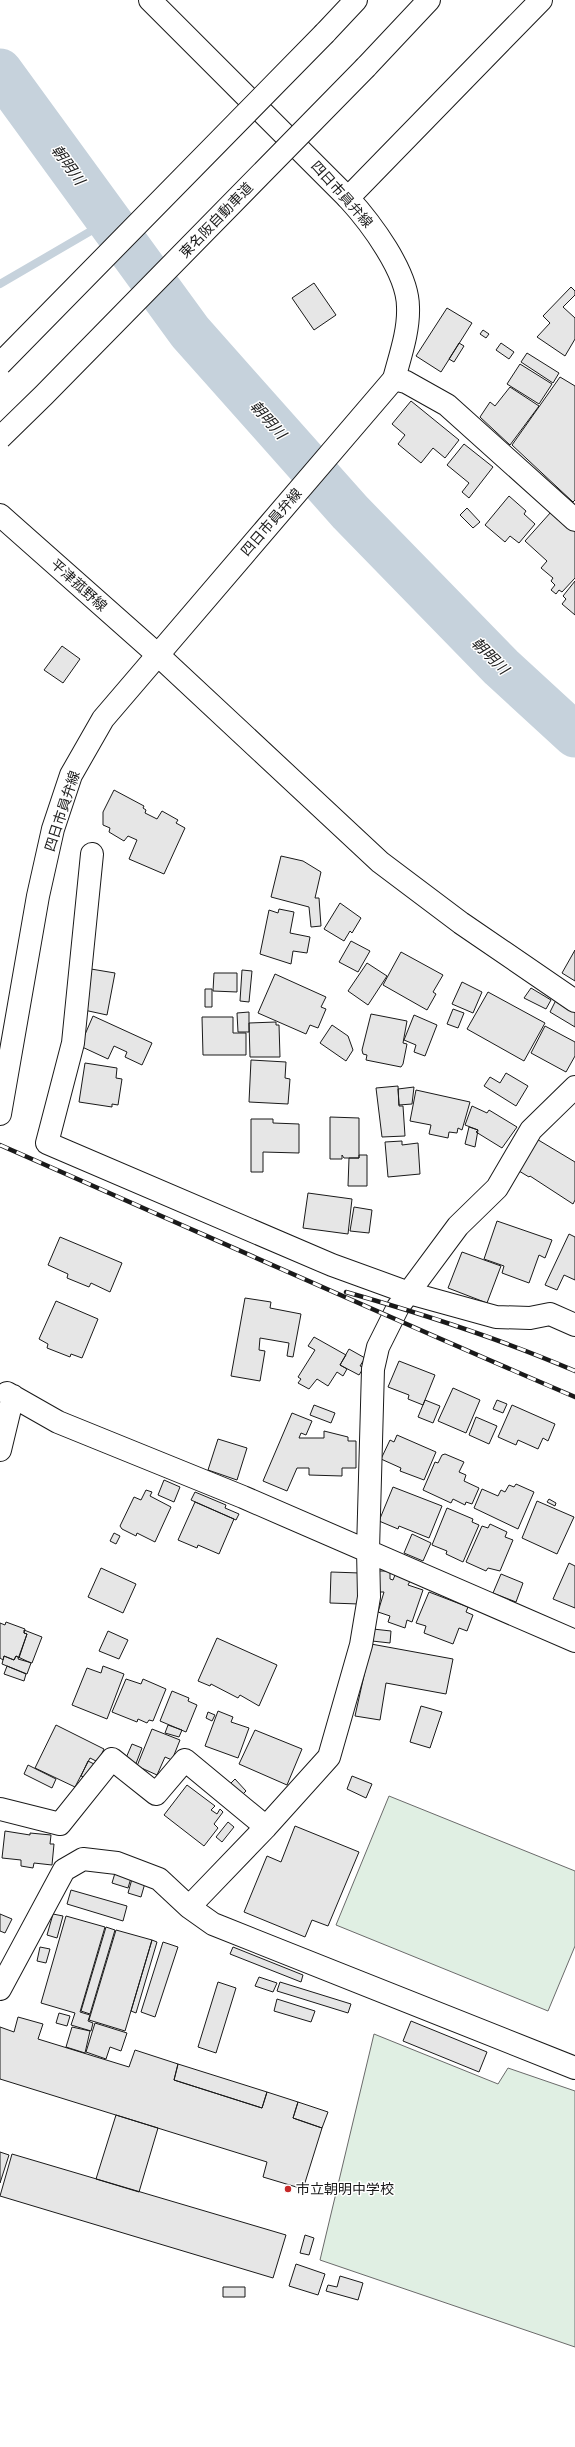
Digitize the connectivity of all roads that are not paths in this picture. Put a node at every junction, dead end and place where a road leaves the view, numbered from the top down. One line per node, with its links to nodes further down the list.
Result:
1 (150, 0): 5 (main road, 四日市員弁線)
2 (356, 0): 6 (main road, bridge)
3 (429, 0): 8 (main road, 東名阪自動車道, bridge)
4 (541, 0): 5 (main road)
5 (348, 198): 7 (main road, 四日市員弁線)
6 (0, 364)
7 (394, 379): 10 (main road); 11 (main road, 四日市員弁線)
8 (0, 438)
9 (0, 515): 11 (main road, 平津菰野線)
10 (575, 520)
11 (158, 655): 13 (main road, 平津菰野線); 15 (main road, 四日市員弁線)
12 (92, 854): 16 (main road)
13 (575, 1001)
14 (575, 1087): 16 (main road)
15 (0, 1114)
16 (409, 1293): 17 (main road); 19 (main road)
17 (575, 1325)
18 (0, 1450): 19 (main road)
19 (368, 1550): 20 (main road); 22 (main road)
20 (575, 1641)
21 (0, 1809): 22 (main road)
22 (266, 1827): 23 (main road)
23 (189, 1907): 24 (main road); 25 (main road)
24 (0, 1989)
25 (575, 2068)

